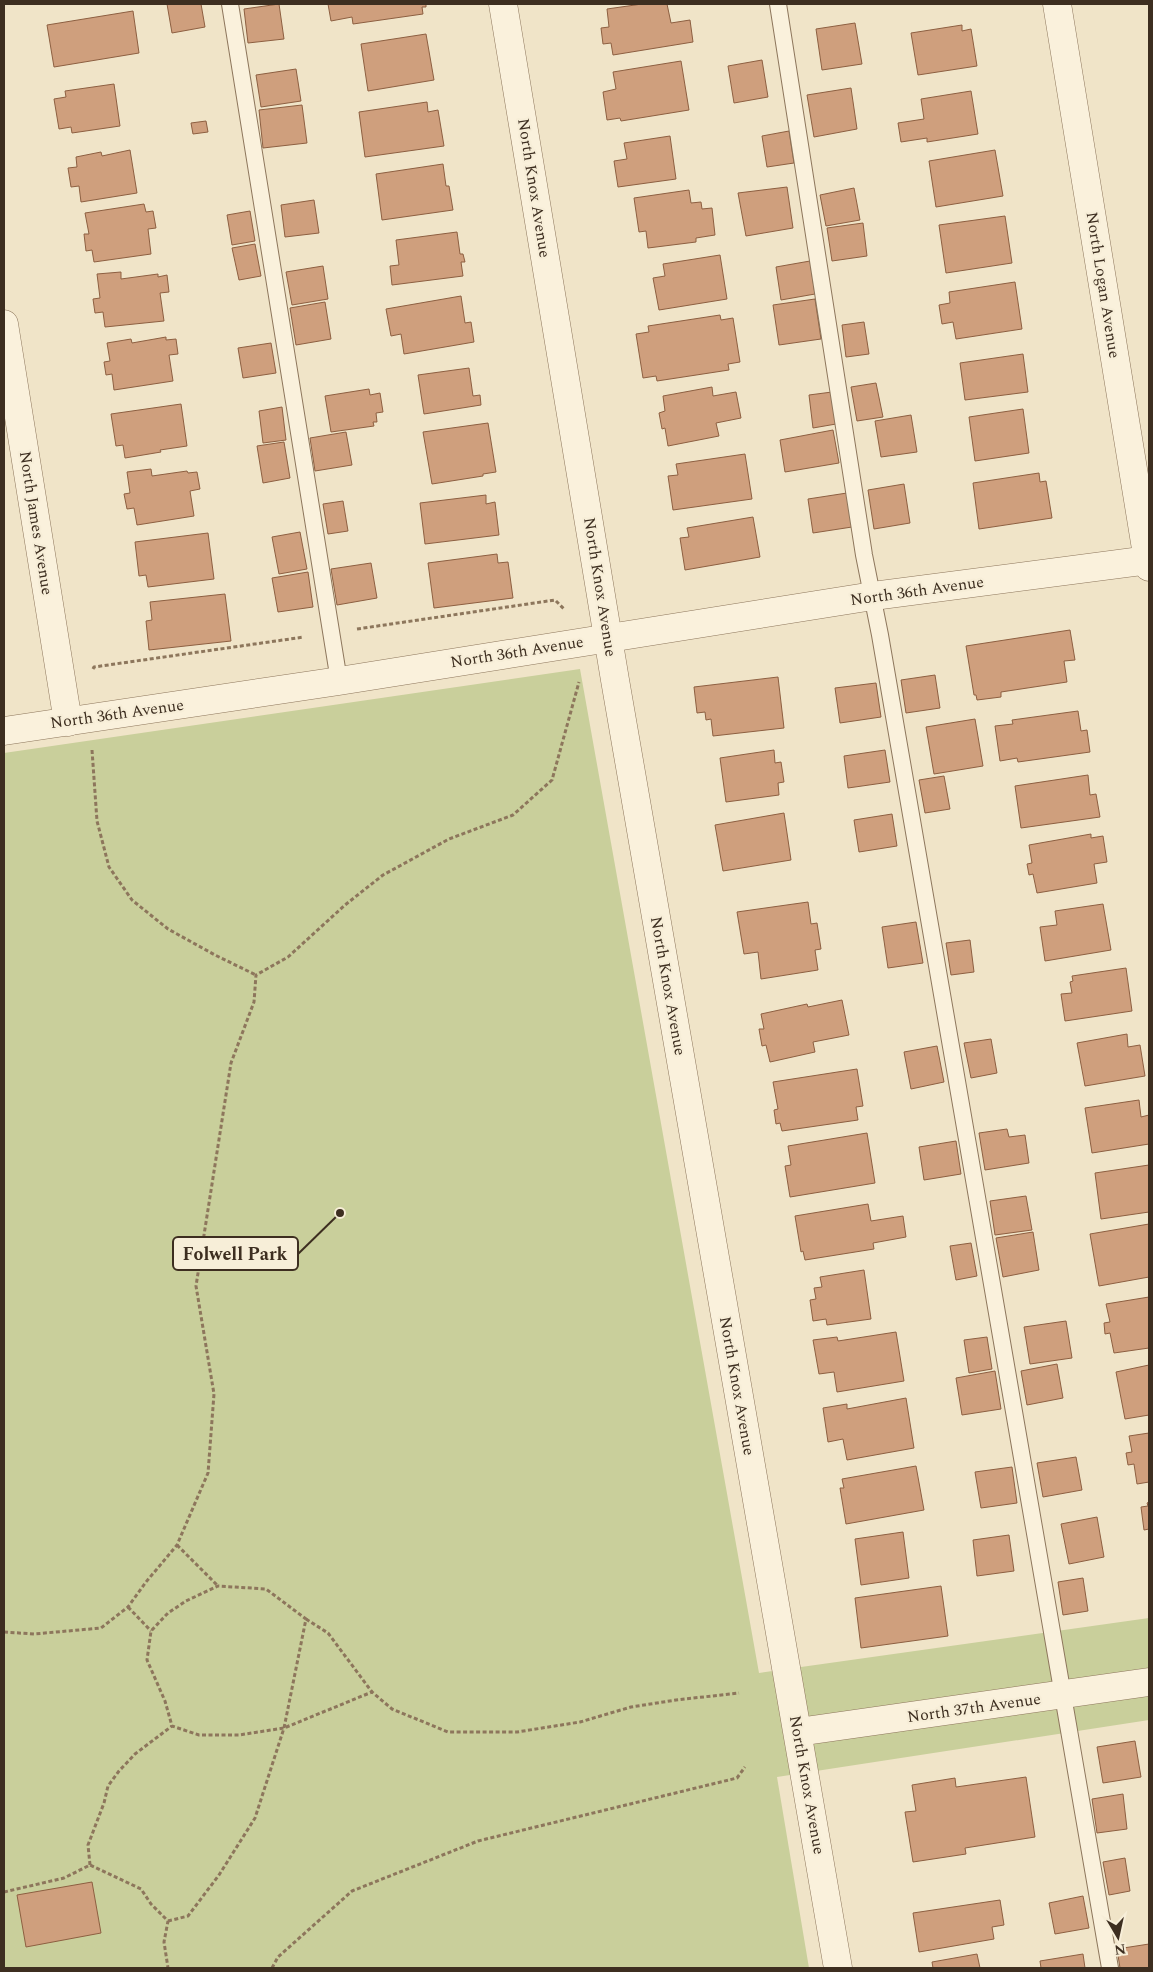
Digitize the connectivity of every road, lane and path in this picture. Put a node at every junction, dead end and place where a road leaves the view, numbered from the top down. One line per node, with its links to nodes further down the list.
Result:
1 (230, 4): 9 (lane)
2 (503, 4): 8 (street, North Knox Avenue)
3 (778, 4): 7 (lane)
4 (1057, 4): 6 (street, North Logan Avenue)
5 (4, 324): 11 (street, North James Avenue)
6 (1149, 563): 7 (street, North 36th Avenue)
7 (873, 596): 8 (street, North 36th Avenue); 23 (lane)
8 (608, 638): 9 (street, North 36th Avenue); 26 (street, North Knox Avenue)
9 (339, 681): 11 (street, North 36th Avenue)
10 (579, 682): 13 (path)
11 (78, 720): 12 (street, North 36th Avenue); 13 (path)
12 (4, 731)
13 (256, 975): 14 (path)
14 (177, 1545): 15 (path); 16 (path)
15 (218, 1586): 17 (path); 18 (path)
16 (128, 1607): 18 (path); 19 (path)
17 (306, 1620): 21 (path); 25 (path)
18 (151, 1630): 24 (path)
19 (4, 1632)
20 (1149, 1682): 23 (street, North 37th Avenue)
21 (372, 1692): 22 (path); 25 (path)
22 (739, 1693)
23 (1064, 1694): 26 (street, North 37th Avenue); 34 (lane)
24 (172, 1726): 25 (path); 28 (path)
25 (284, 1728): 30 (path)
26 (798, 1732): 33 (street, North Knox Avenue)
27 (745, 1767): 32 (path)
28 (90, 1865): 29 (path); 30 (path)
29 (4, 1892)
30 (168, 1921): 31 (path)
31 (168, 1968)
32 (272, 1968)
33 (838, 1968)
34 (1110, 1968)

